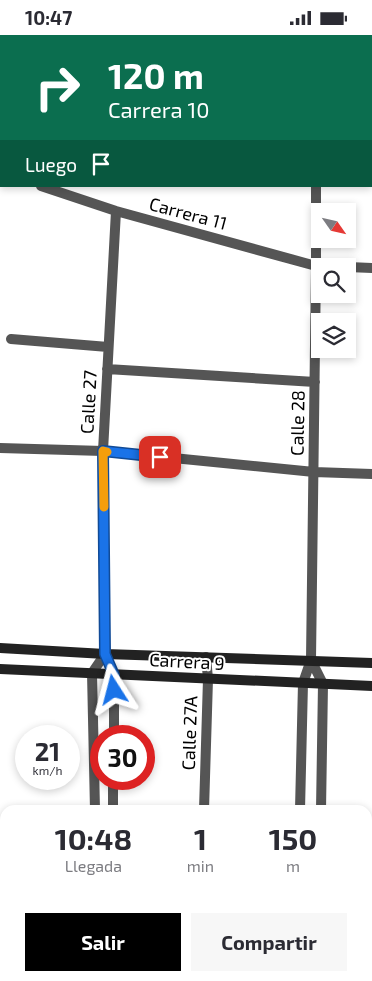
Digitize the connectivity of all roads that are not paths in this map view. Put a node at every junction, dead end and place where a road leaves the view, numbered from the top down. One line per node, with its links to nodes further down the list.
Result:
1 (44, 187): 3 (street, Carrera 11)
2 (316, 187): 4 (street, Calle 28)
3 (116, 211): 5 (street, Carrera 11); 10 (street, Calle 27)
4 (316, 258)
5 (311, 265)
6 (356, 267): 7 (street)
7 (372, 267)
8 (316, 303): 12 (street, Calle 28)
9 (11, 339): 10 (street)
10 (108, 347): 11 (street, Calle 27)
11 (106, 369): 12 (street); 14 (street, Calle 27)
12 (315, 382): 15 (street, Calle 28)
13 (0, 447): 14 (street)
14 (103, 451): 15 (street); 18 (street, Calle 27)
15 (314, 472): 16 (street); 20 (street, Calle 28)
16 (372, 474)
17 (0, 648): 18 (street, Carrera 9)
18 (105, 654): 19 (street, Carrera 9); 23 (street); 24 (street, Calle 27)
19 (206, 657): 20 (street, Carrera 9); 25 (street, Calle 27A)
20 (311, 660): 21 (street, Carrera 9); 26 (street, Calle 28); 27 (street, Calle 28)
21 (372, 663)
22 (0, 669): 23 (street, Carrera 9)
23 (92, 673): 24 (street, Carrera 9); 31 (street)
24 (114, 675): 25 (street, Carrera 9); 29 (street, Calle 27)
25 (208, 679): 26 (street, Carrera 9); 33 (street, Calle 27A)
26 (303, 683): 27 (street, Carrera 9); 34 (street, Calle 28)
27 (323, 684): 28 (street, Carrera 9); 35 (street, Calle 28)
28 (372, 686)
29 (114, 725)
30 (114, 790): 32 (street)
31 (95, 805)
32 (113, 805)
33 (204, 805)
34 (300, 805)
35 (321, 805)

